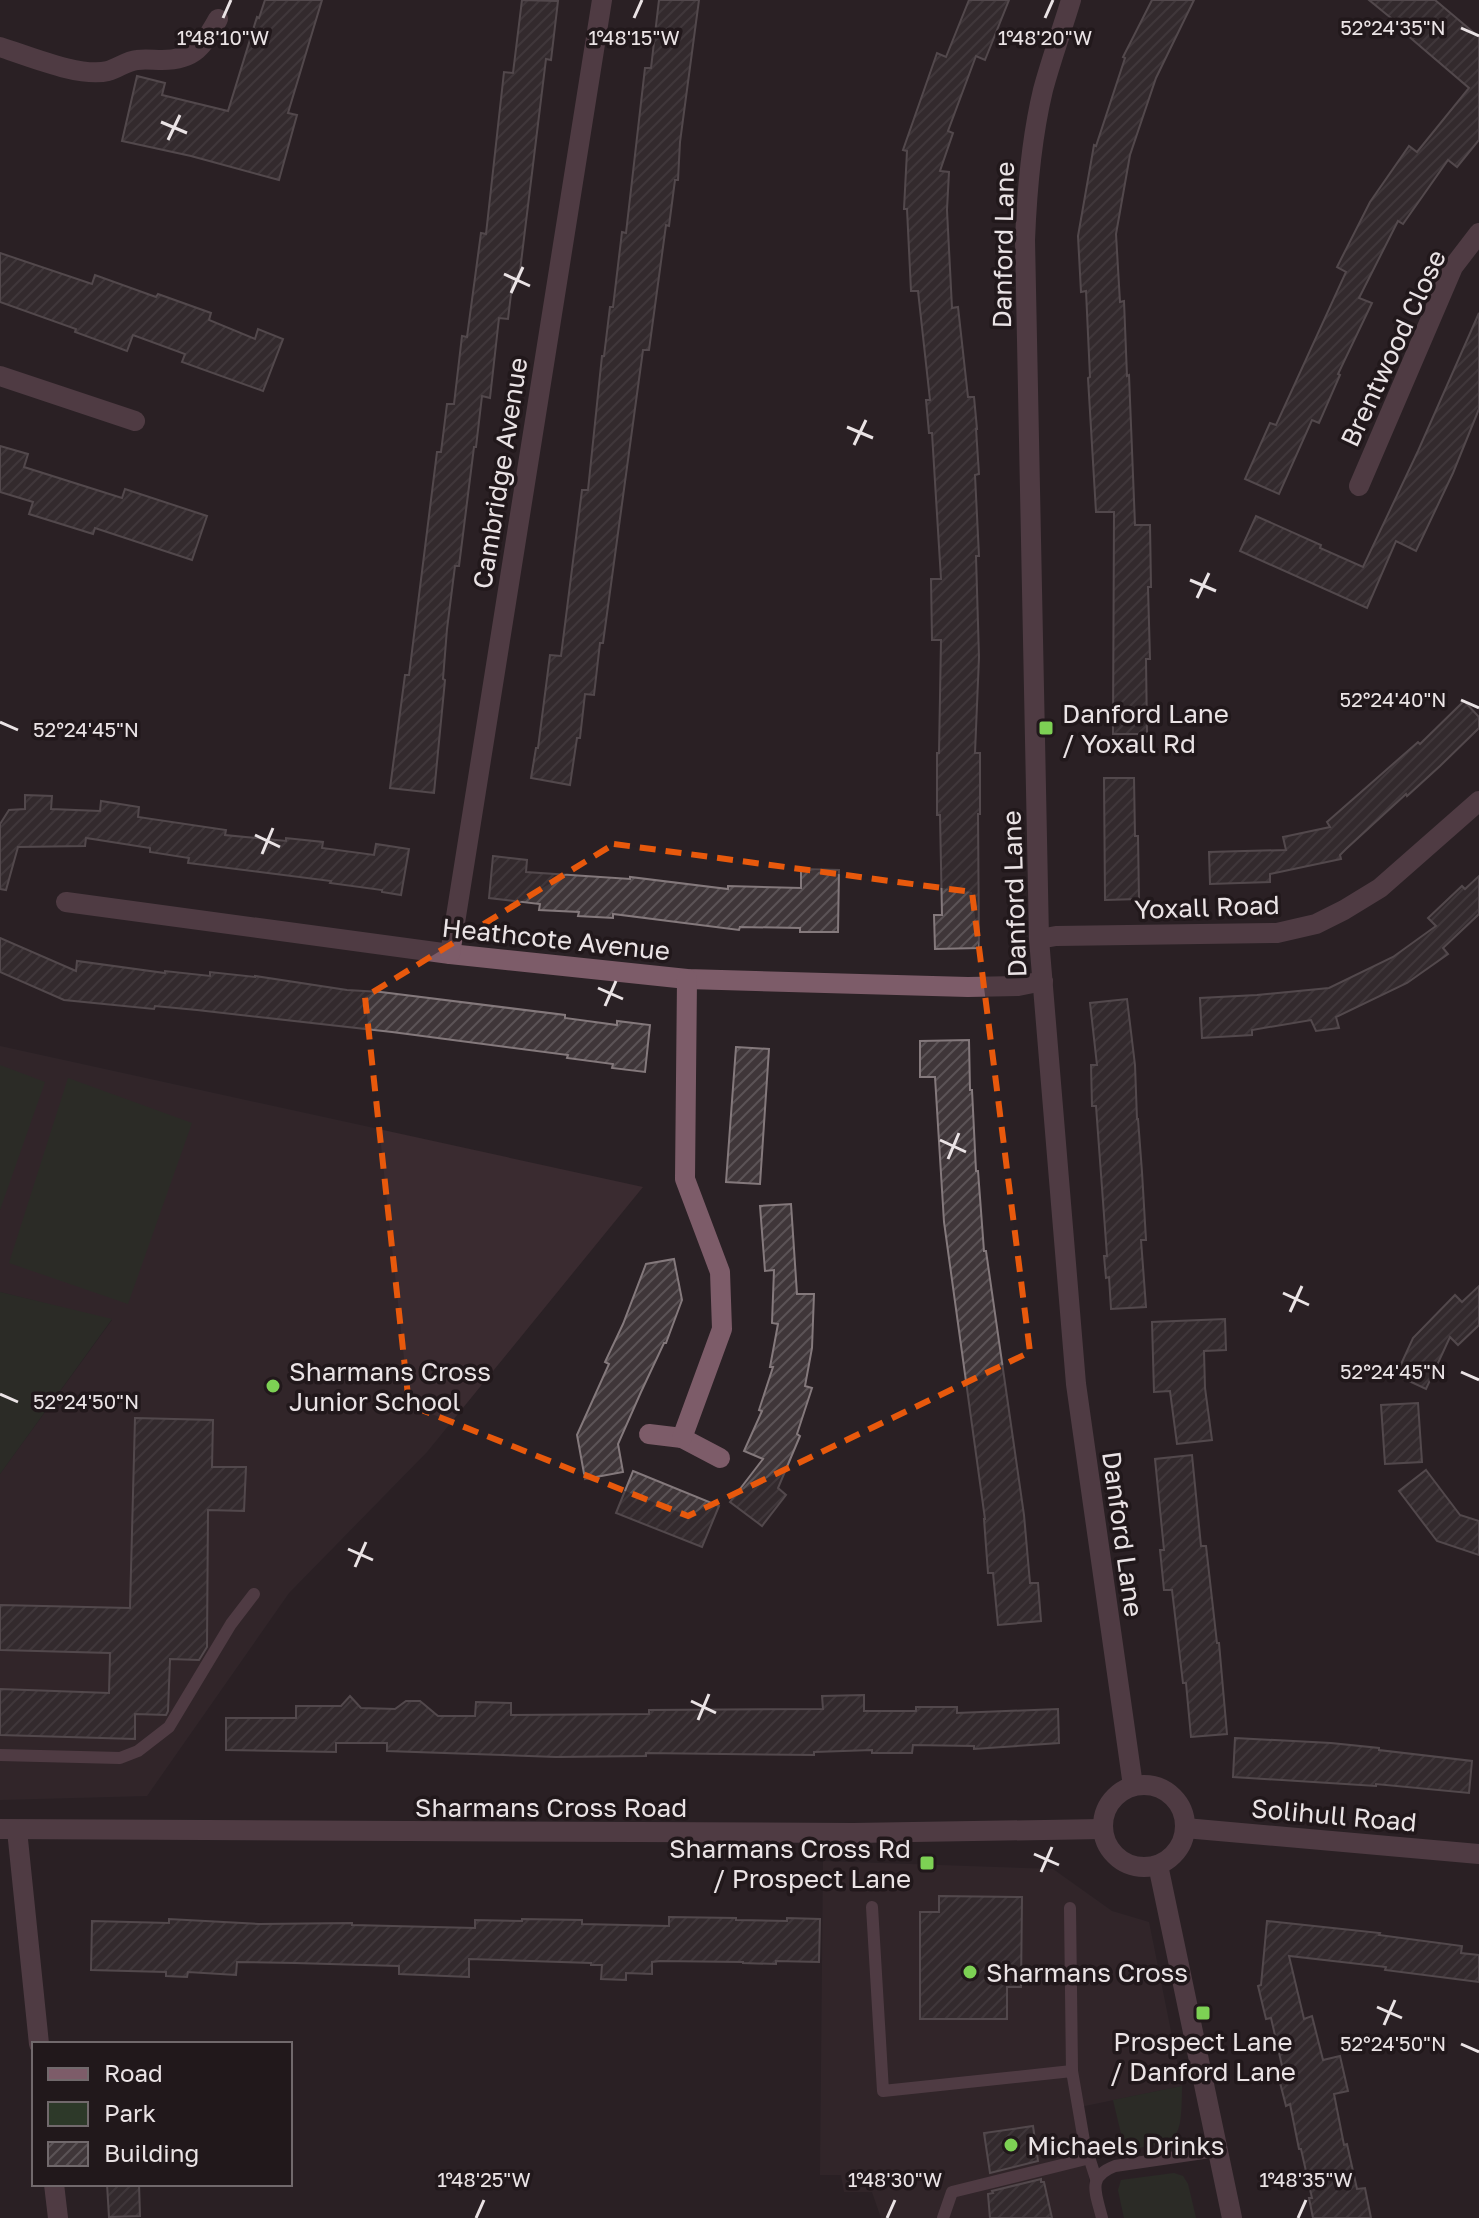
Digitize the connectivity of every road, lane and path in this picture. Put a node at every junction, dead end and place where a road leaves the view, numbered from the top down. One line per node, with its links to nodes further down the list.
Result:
1 (602, 0): 12 (street, Cambridge Avenue)
2 (1071, 0): 11 (street, Danford Lane)
3 (218, 19): 4 (street)
4 (0, 47)
5 (1479, 233): 8 (street, Brentwood Close)
6 (0, 376): 7 (street)
7 (135, 421)
8 (1359, 486)
9 (1479, 801): 11 (street, Yoxall Road)
10 (66, 902): 12 (street, Heathcote Avenue)
11 (1039, 939): 14 (street, Danford Lane)
12 (450, 954): 13 (street, Heathcote Avenue)
13 (687, 979): 14 (street, Heathcote Avenue); 16 (street)
14 (1043, 981): 20 (street, Danford Lane)
15 (649, 1434): 16 (street)
16 (682, 1438): 17 (street)
17 (720, 1458)
18 (254, 1594): 19 (lane)
19 (0, 1755)
20 (1133, 1786): 21 (street); 22 (street)
21 (1185, 1828): 24 (street, Solihull Road); 25 (street)
22 (1102, 1829): 23 (street, Sharmans Cross Road); 25 (street)
23 (8, 1830): 28 (street)
24 (1479, 1854)
25 (1158, 1865): 30 (street)
26 (872, 1907): 29 (lane)
27 (1070, 1908): 29 (lane)
28 (39, 2042)
29 (1072, 2071): 31 (lane)
30 (1217, 2151): 32 (lane); 37 (street)
31 (1090, 2158): 32 (lane); 35 (lane)
32 (1096, 2179): 36 (lane)
33 (54, 2186): 34 (street)
34 (58, 2218)
35 (943, 2218)
36 (1102, 2218)
37 (1232, 2218)

